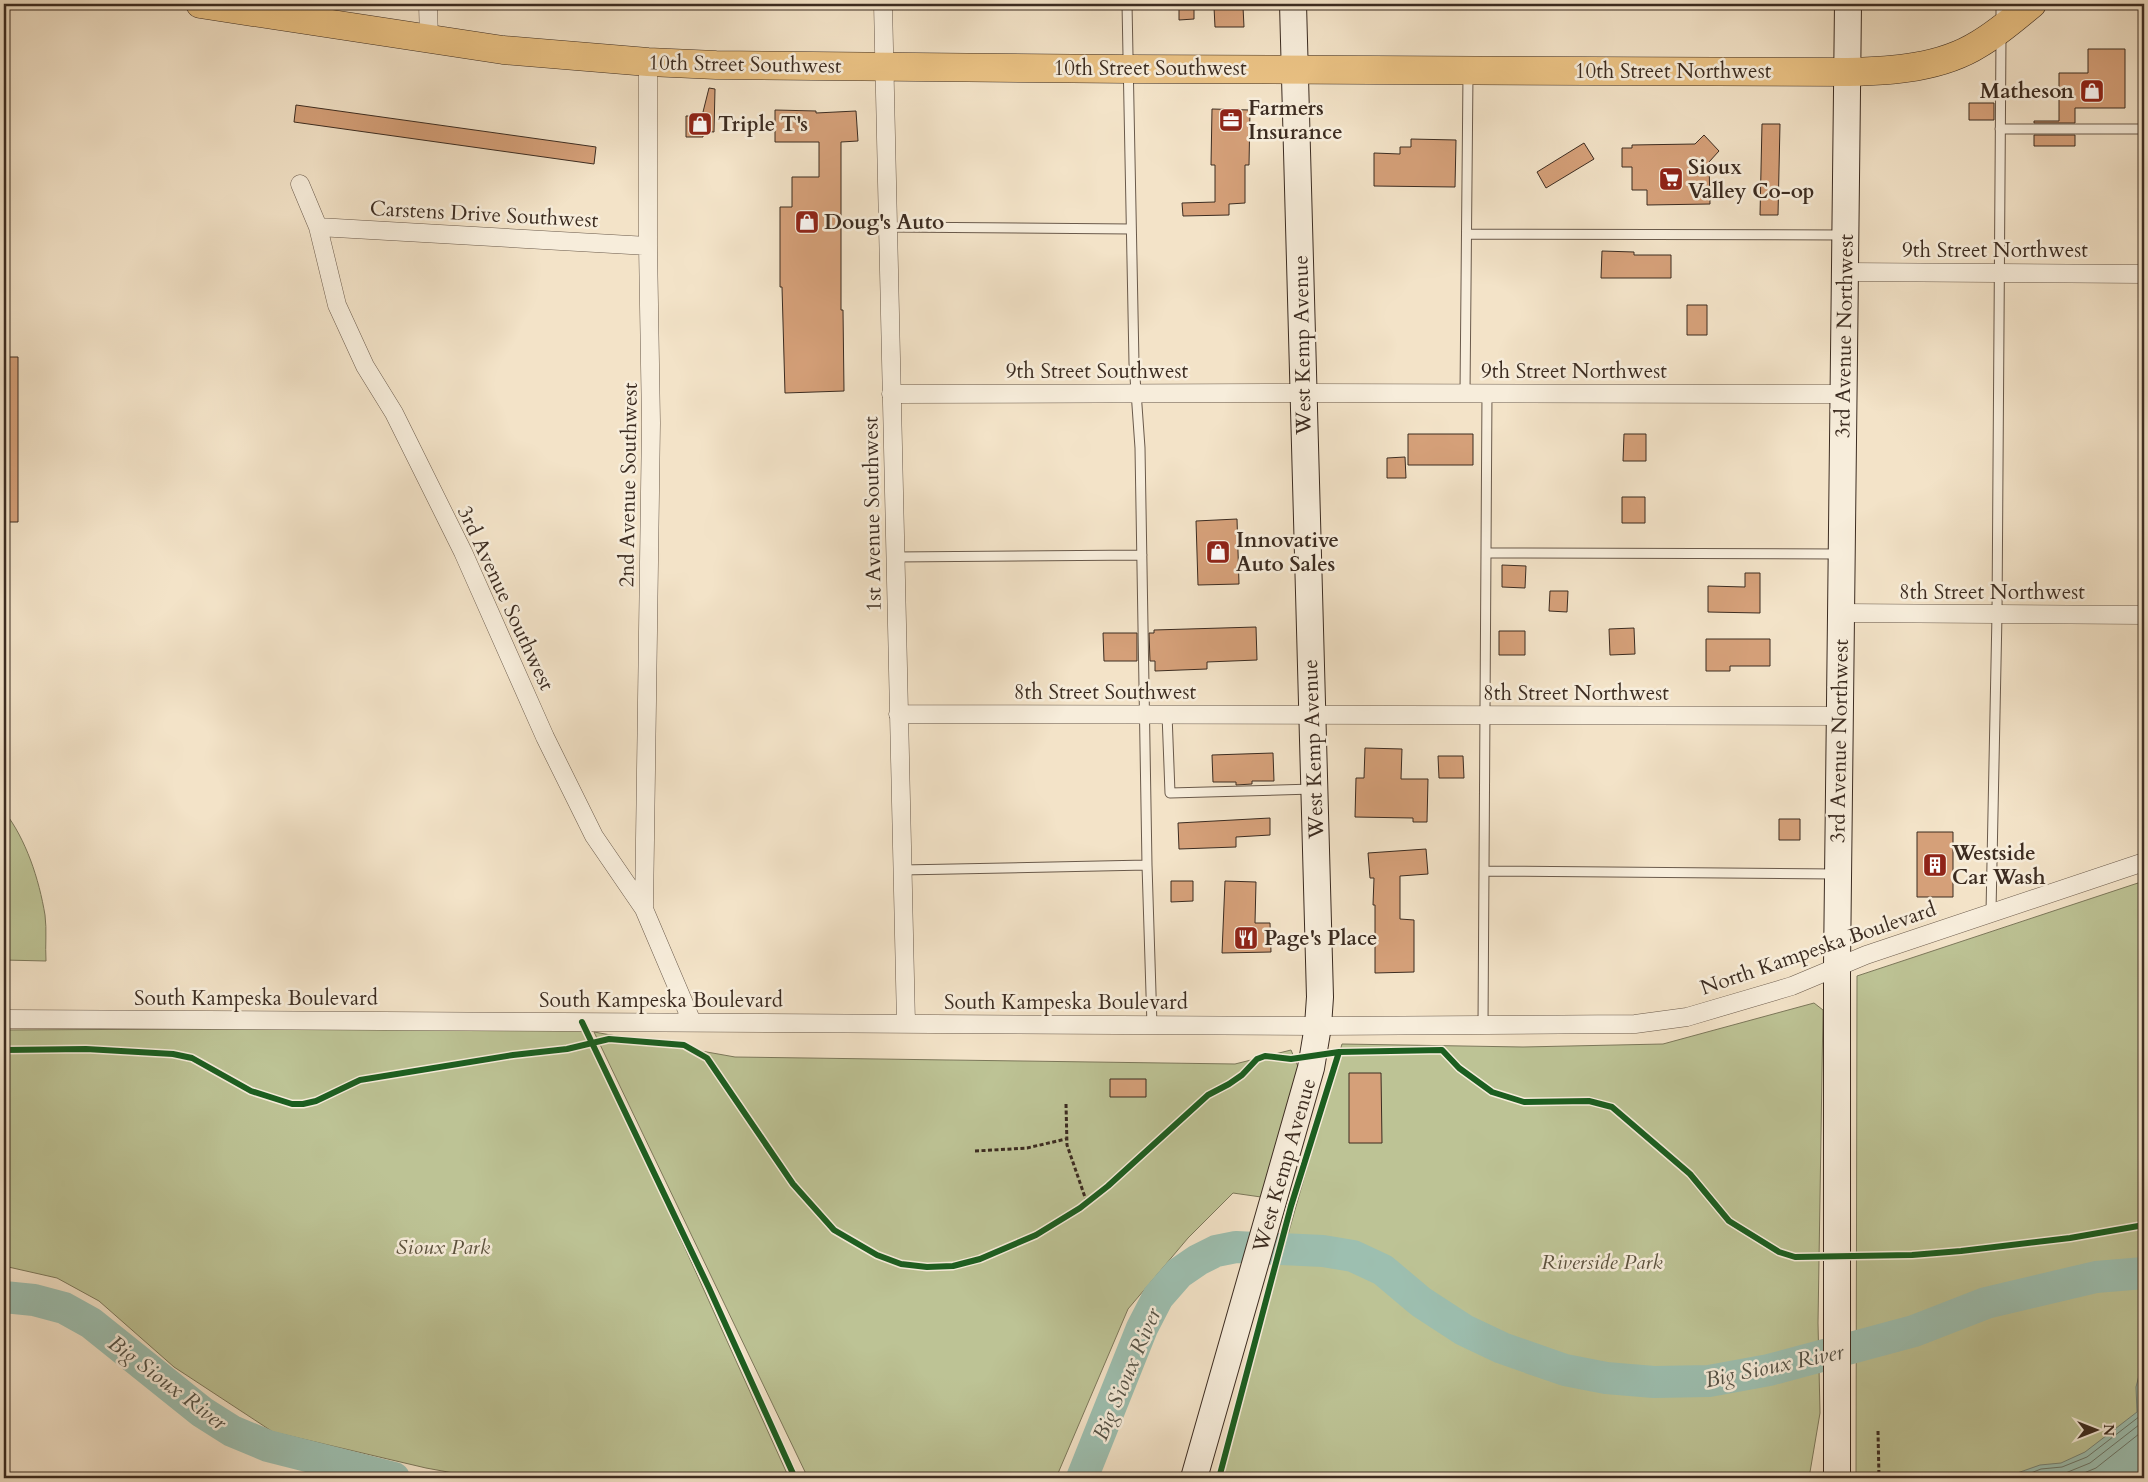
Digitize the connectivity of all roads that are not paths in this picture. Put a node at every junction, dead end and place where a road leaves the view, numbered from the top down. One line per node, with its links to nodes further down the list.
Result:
1 (200, 4): 9 (main road, 10th Street Southwest)
2 (428, 4): 9 (street)
3 (882, 4): 11 (street, 1st Avenue Southwest)
4 (1127, 4): 13 (lane)
5 (1293, 4): 12 (main road, West Kemp Avenue)
6 (1848, 4): 15 (main road, 3rd Avenue Northwest)
7 (2032, 4): 8 (main road, 10th Street Northwest)
8 (2001, 16): 15 (main road, 10th Street Northwest); 16 (lane)
9 (429, 40): 10 (main road, 10th Street Southwest)
10 (648, 62): 11 (main road, 10th Street Southwest); 24 (street, 2nd Avenue Southwest)
11 (884, 66): 13 (main road, 10th Street Southwest); 20 (street, 1st Avenue Southwest)
12 (1295, 68): 13 (main road, 10th Street Southwest); 14 (main road, 10th Street Northwest); 28 (main road, West Kemp Avenue)
13 (1128, 69): 21 (lane)
14 (1468, 69): 15 (main road, 10th Street Northwest); 22 (lane)
15 (1848, 72): 23 (main road, 3rd Avenue Northwest)
16 (2000, 129): 17 (lane); 26 (lane)
17 (2144, 129)
18 (300, 184): 19 (street, 3rd Avenue Southwest)
19 (318, 227): 24 (street, Carstens Drive Southwest); 53 (street, 3rd Avenue Southwest)
20 (888, 227): 21 (lane); 32 (street, 1st Avenue Southwest)
21 (1131, 229): 29 (lane)
22 (1467, 234): 23 (lane); 30 (lane)
23 (1846, 235): 25 (main road, 3rd Avenue Northwest)
24 (648, 246): 53 (street, 2nd Avenue Southwest)
25 (1845, 272): 26 (street, 9th Street Northwest); 33 (main road, 3rd Avenue Northwest)
26 (1998, 273): 27 (street, 9th Street Northwest); 39 (lane)
27 (2144, 274)
28 (1303, 392): 29 (street, 9th Street Southwest); 30 (street, 9th Street Northwest); 44 (main road, West Kemp Avenue)
29 (1137, 393): 32 (street, 9th Street Southwest); 36 (lane)
30 (1466, 393): 31 (street, 9th Street Northwest)
31 (1487, 393): 33 (street, 9th Street Northwest); 34 (lane)
32 (891, 394): 37 (street, 1st Avenue Southwest)
33 (1844, 394): 35 (main road, 3rd Avenue Northwest)
34 (1486, 553): 35 (lane); 45 (lane)
35 (1841, 554): 38 (main road, 3rd Avenue Northwest)
36 (1142, 555): 37 (lane); 42 (lane)
37 (895, 556): 41 (street, 1st Avenue Southwest)
38 (1840, 613): 39 (street, 8th Street Northwest); 46 (main road, 3rd Avenue Northwest)
39 (1997, 614): 40 (street, 8th Street Northwest); 54 (lane)
40 (2144, 615)
41 (898, 714): 42 (street, 8th Street Southwest); 50 (street, 1st Avenue Southwest)
42 (1145, 714): 43 (street, 8th Street Southwest); 49 (lane)
43 (1167, 714): 44 (street, 8th Street Southwest); 47 (lane)
44 (1312, 714): 45 (street, 8th Street Northwest); 47 (main road, West Kemp Avenue)
45 (1485, 715): 46 (street, 8th Street Northwest); 51 (lane)
46 (1840, 716): 52 (main road, 3rd Avenue Northwest)
47 (1314, 789): 60 (main road, West Kemp Avenue)
48 (2144, 862): 54 (street, North Kampeska Boulevard)
49 (1147, 865): 50 (lane); 59 (lane)
50 (902, 870): 58 (street, 1st Avenue Southwest)
51 (1484, 871): 52 (lane); 61 (lane)
52 (1838, 874): 55 (main road, 3rd Avenue Northwest)
53 (644, 909): 57 (street, 3rd Avenue Southwest)
54 (1991, 912): 55 (street, North Kampeska Boulevard)
55 (1837, 966): 61 (street, North Kampeska Boulevard); 63 (main road, 3rd Avenue Northwest)
56 (4, 1019): 57 (street, South Kampeska Boulevard)
57 (692, 1022): 58 (street, South Kampeska Boulevard)
58 (906, 1024): 59 (street, South Kampeska Boulevard)
59 (1152, 1025): 60 (street, South Kampeska Boulevard)
60 (1318, 1026): 61 (street, North Kampeska Boulevard); 62 (main road, West Kemp Avenue)
61 (1483, 1026)
62 (1194, 1478)
63 (1837, 1478)

